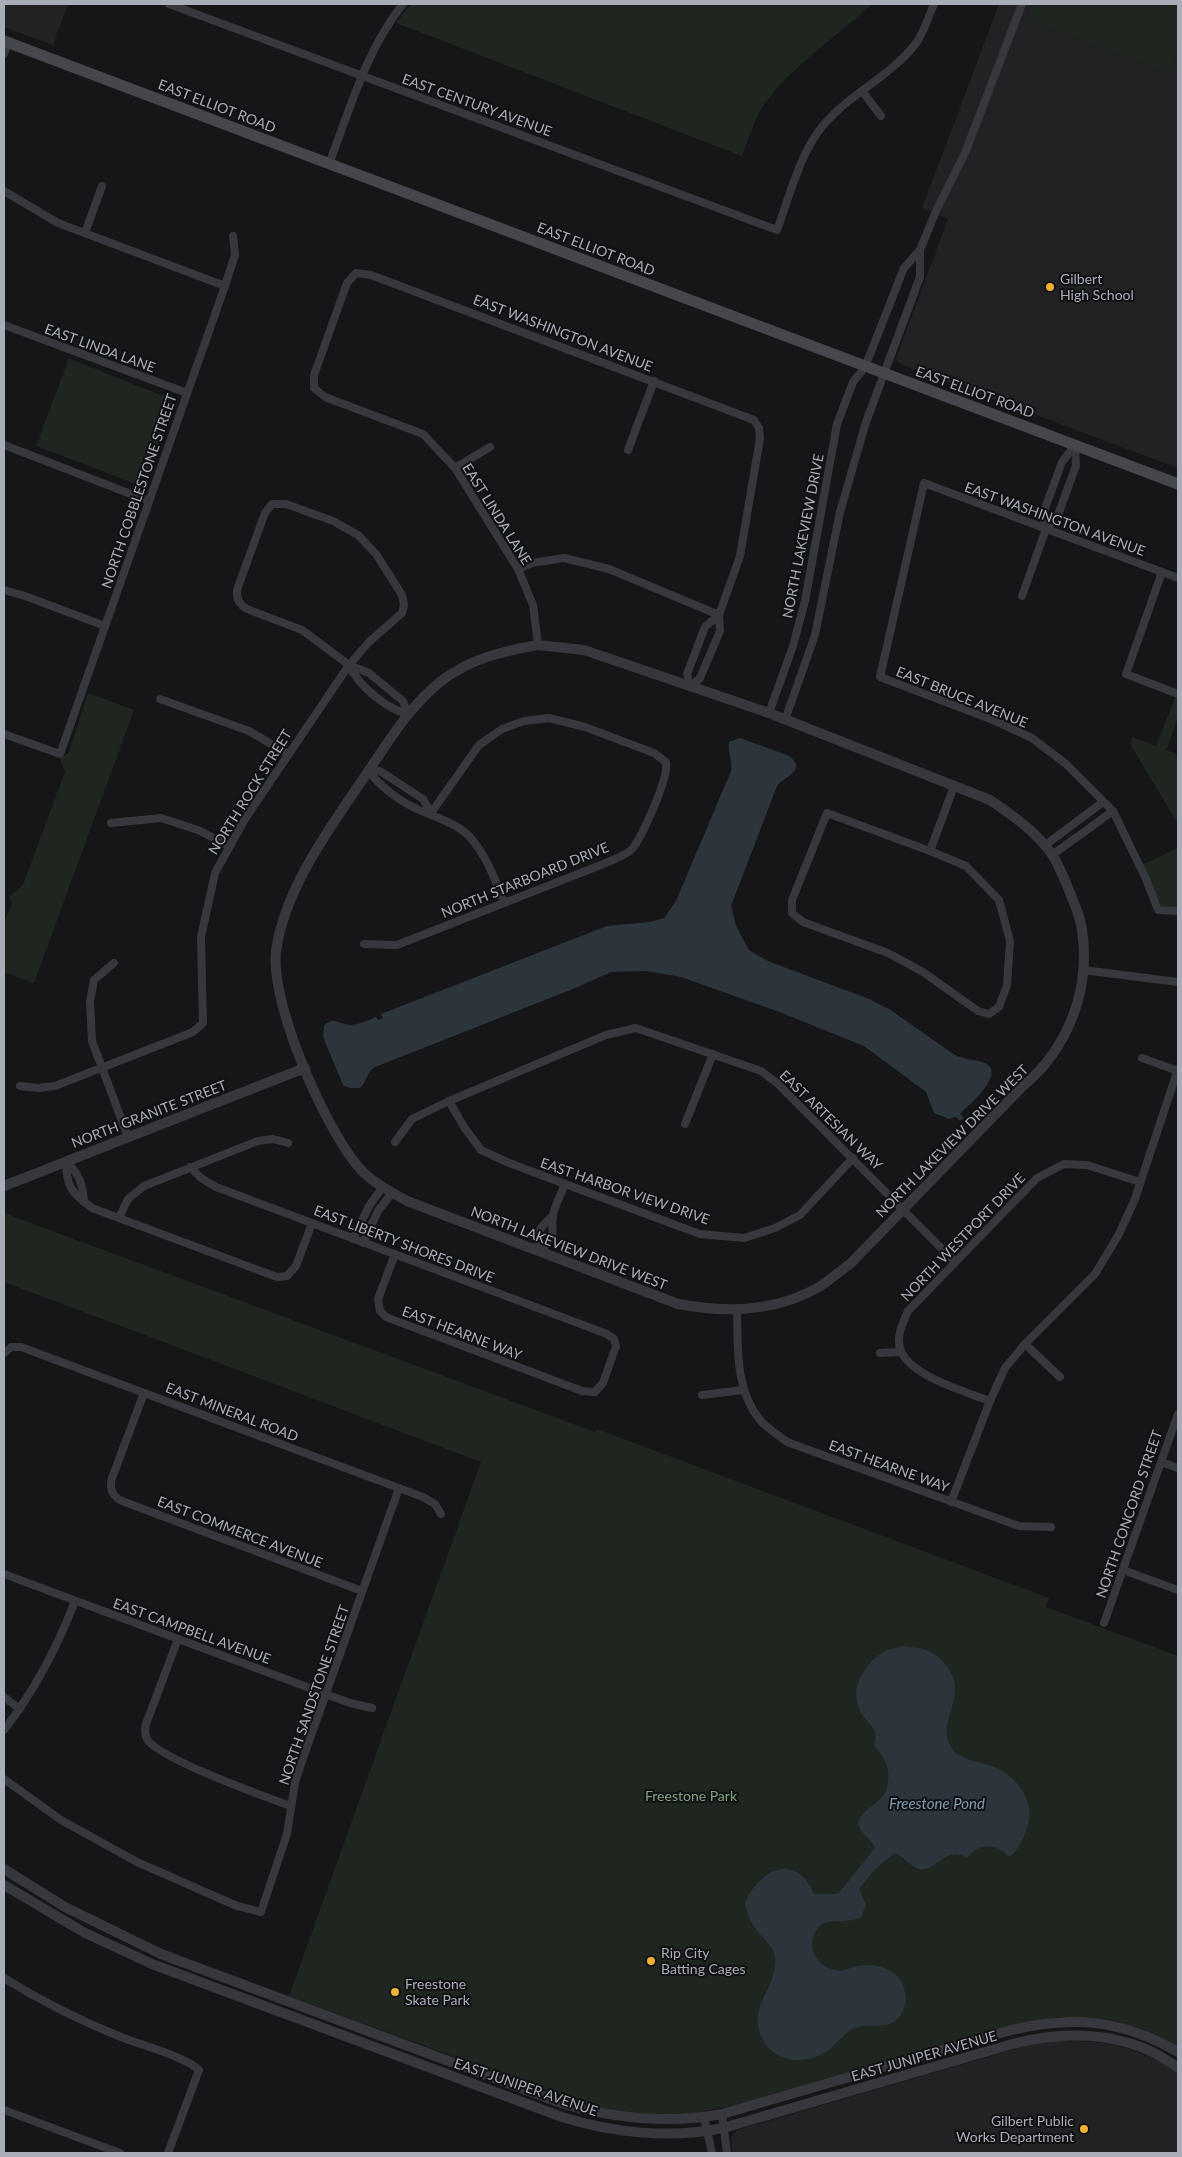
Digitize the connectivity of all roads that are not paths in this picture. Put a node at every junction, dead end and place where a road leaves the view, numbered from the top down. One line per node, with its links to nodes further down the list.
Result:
1 (169, 4): 7 (street, EAST CENTURY AVENUE)
2 (403, 4): 7 (street)
3 (934, 4): 8 (street)
4 (1022, 4): 15 (street)
5 (6, 42): 6 (street); 10 (main road, EAST ELLIOT ROAD)
6 (4, 54)
7 (363, 76): 8 (street, EAST CENTURY AVENUE); 10 (street)
8 (862, 91): 9 (street)
9 (881, 116)
10 (329, 164): 18 (main road, EAST ELLIOT ROAD)
11 (102, 186): 13 (street)
12 (4, 191): 13 (street)
13 (85, 233): 16 (street)
14 (232, 236): 16 (street, NORTH COBBLESTONE STREET)
15 (920, 250): 18 (street, NORTH LAKEVIEW DRIVE); 19 (street)
16 (225, 286): 22 (street, NORTH COBBLESTONE STREET)
17 (4, 325): 22 (street, EAST LINDA LANE)
18 (865, 367): 19 (main road, EAST ELLIOT ROAD); 45 (street, NORTH LAKEVIEW DRIVE)
19 (883, 373): 24 (main road, EAST ELLIOT ROAD); 46 (street)
20 (654, 381): 21 (street, EAST WASHINGTON AVENUE); 26 (street); 37 (street, EAST WASHINGTON AVENUE)
21 (314, 388): 27 (street, EAST LINDA LANE)
22 (187, 393): 29 (street, NORTH COBBLESTONE STREET)
23 (4, 445): 29 (street)
24 (1075, 445): 28 (main road, EAST ELLIOT ROAD); 30 (street); 30 (street)
25 (490, 447): 27 (street)
26 (628, 450)
27 (455, 468): 31 (street, EAST LINDA LANE)
28 (1178, 484)
29 (149, 501): 38 (street, NORTH COBBLESTONE STREET)
30 (1046, 529): 32 (street, EAST WASHINGTON AVENUE); 35 (street, EAST WASHINGTON AVENUE); 36 (street)
31 (518, 570): 37 (street); 39 (street, EAST LINDA LANE)
32 (1162, 572): 33 (street, EAST WASHINGTON AVENUE); 42 (street)
33 (1178, 578)
34 (4, 590): 38 (street)
35 (897, 595): 51 (street, EAST BRUCE AVENUE)
36 (1022, 596)
37 (719, 615): 41 (street); 41 (street)
38 (105, 626): 47 (street, NORTH COBBLESTONE STREET)
39 (538, 645): 41 (street, NORTH LAKEVIEW DRIVE WEST); 44 (street, NORTH LAKEVIEW DRIVE WEST)
40 (348, 665): 40 (street, NORTH ROCK STREET); 44 (street); 44 (street); 48 (street, NORTH ROCK STREET)
41 (690, 687): 45 (street, NORTH LAKEVIEW DRIVE WEST)
42 (1178, 694)
43 (160, 699): 48 (street)
44 (408, 714): 49 (street, NORTH LAKEVIEW DRIVE WEST)
45 (771, 714): 46 (street, NORTH LAKEVIEW DRIVE WEST)
46 (785, 720): 50 (street, NORTH LAKEVIEW DRIVE WEST)
47 (4, 734)
48 (288, 754): 55 (street, NORTH ROCK STREET)
49 (369, 771): 53 (street); 53 (street); 68 (street, NORTH LAKEVIEW DRIVE WEST)
50 (954, 786): 56 (street, NORTH LAKEVIEW DRIVE WEST); 57 (street)
51 (1104, 802): 52 (street, EAST BRUCE AVENUE); 56 (street)
52 (1113, 811): 58 (street); 60 (street, EAST BRUCE AVENUE)
53 (431, 813): 59 (street); 59 (street, NORTH STARBOARD DRIVE)
54 (111, 823): 55 (street)
55 (229, 846): 67 (street, NORTH ROCK STREET)
56 (1044, 846): 58 (street, NORTH LAKEVIEW DRIVE WEST)
57 (930, 851): 57 (street)
58 (1052, 855): 63 (street, NORTH LAKEVIEW DRIVE WEST)
59 (504, 903): 61 (street, NORTH STARBOARD DRIVE)
60 (1178, 911)
61 (364, 944)
62 (114, 964): 67 (street)
63 (1083, 970): 64 (street); 84 (street, NORTH LAKEVIEW DRIVE WEST)
64 (1178, 982)
65 (713, 1054): 71 (street, EAST ARTESIAN WAY); 72 (street); 76 (street, EAST ARTESIAN WAY)
66 (1142, 1058): 69 (street)
67 (102, 1068): 70 (street); 73 (street)
68 (305, 1068): 73 (street, NORTH GRANITE STREET); 82 (street, NORTH LAKEVIEW DRIVE WEST)
69 (1178, 1070): 79 (street)
70 (20, 1086)
71 (449, 1101): 74 (street, EAST ARTESIAN WAY); 80 (street, EAST HARBOR VIEW DRIVE)
72 (685, 1124)
73 (128, 1137): 77 (street, NORTH GRANITE STREET)
74 (395, 1142)
75 (288, 1143): 78 (street)
76 (853, 1158): 80 (street, EAST HARBOR VIEW DRIVE); 84 (street, EAST ARTESIAN WAY)
77 (66, 1162): 81 (street, NORTH GRANITE STREET); 83 (street); 83 (street)
78 (190, 1167): 86 (street); 87 (street, EAST LIBERTY SHORES DRIVE)
79 (1140, 1182): 92 (street, NORTH WESTPORT DRIVE); 94 (street)
80 (565, 1184): 85 (street)
81 (4, 1186)
82 (387, 1190): 88 (street); 89 (street); 90 (street, NORTH LAKEVIEW DRIVE WEST)
83 (84, 1202): 86 (street)
84 (902, 1210): 92 (street, EAST ARTESIAN WAY); 93 (street, NORTH LAKEVIEW DRIVE WEST)
85 (553, 1216): 90 (street); 90 (street)
86 (119, 1218): 87 (street)
87 (312, 1223): 88 (street, EAST LIBERTY SHORES DRIVE)
88 (353, 1239): 89 (street, EAST LIBERTY SHORES DRIVE)
89 (363, 1242): 91 (street, EAST LIBERTY SHORES DRIVE)
90 (539, 1251): 93 (street, NORTH LAKEVIEW DRIVE WEST)
91 (395, 1254): 100 (street, EAST HEARNE WAY); 100 (street, EAST LIBERTY SHORES DRIVE)
92 (955, 1262): 97 (street, NORTH WESTPORT DRIVE)
93 (737, 1309): 99 (street, EAST HEARNE WAY)
94 (1025, 1344): 98 (street); 103 (street)
95 (5, 1351): 101 (street, EAST MINERAL ROAD)
96 (880, 1352): 97 (street)
97 (901, 1352): 103 (street)
98 (1060, 1377)
99 (743, 1390): 102 (street); 108 (street, EAST HEARNE WAY)
100 (595, 1392)
101 (144, 1393): 107 (street, EAST MINERAL ROAD); 114 (street, EAST COMMERCE AVENUE)
102 (702, 1395)
103 (990, 1401): 108 (street)
104 (1178, 1414): 105 (street, NORTH CONCORD STREET)
105 (1162, 1462): 106 (street); 111 (street, NORTH CONCORD STREET)
106 (1178, 1468)
107 (399, 1488): 109 (street, EAST MINERAL ROAD); 114 (street, NORTH SANDSTONE STREET)
108 (951, 1502): 110 (street, EAST HEARNE WAY)
109 (442, 1514)
110 (1051, 1527)
111 (1123, 1570): 113 (street); 116 (street, NORTH CONCORD STREET)
112 (4, 1574): 115 (street, EAST CAMPBELL AVENUE)
113 (1178, 1590)
114 (362, 1591): 118 (street, NORTH SANDSTONE STREET)
115 (75, 1601): 117 (street, EAST CAMPBELL AVENUE); 121 (street)
116 (1104, 1623)
117 (178, 1639): 118 (street, EAST CAMPBELL AVENUE); 124 (street)
118 (325, 1694): 120 (street, EAST CAMPBELL AVENUE); 124 (street, NORTH SANDSTONE STREET)
119 (4, 1697): 121 (street)
120 (372, 1708)
121 (20, 1709): 122 (street)
122 (4, 1730)
123 (4, 1779): 124 (street, NORTH SANDSTONE STREET)
124 (291, 1806)
125 (4, 1869): 128 (street, EAST JUNIPER AVENUE)
126 (4, 1885): 129 (street, EAST JUNIPER AVENUE)
127 (4, 1978): 138 (street)
128 (288, 2001): 129 (street); 134 (street, EAST JUNIPER AVENUE)
129 (284, 2012): 136 (street, EAST JUNIPER AVENUE)
130 (1178, 2052): 133 (street, EAST JUNIPER AVENUE)
131 (1178, 2068): 135 (street, EAST JUNIPER AVENUE)
132 (4, 2110): 137 (street)
133 (722, 2114): 134 (street, EAST JUNIPER AVENUE); 135 (street)
134 (704, 2117): 136 (street)
135 (722, 2128): 136 (street, EAST JUNIPER AVENUE); 140 (street)
136 (707, 2131): 139 (street)
137 (120, 2153)
138 (168, 2153)
139 (712, 2153)
140 (726, 2153)

